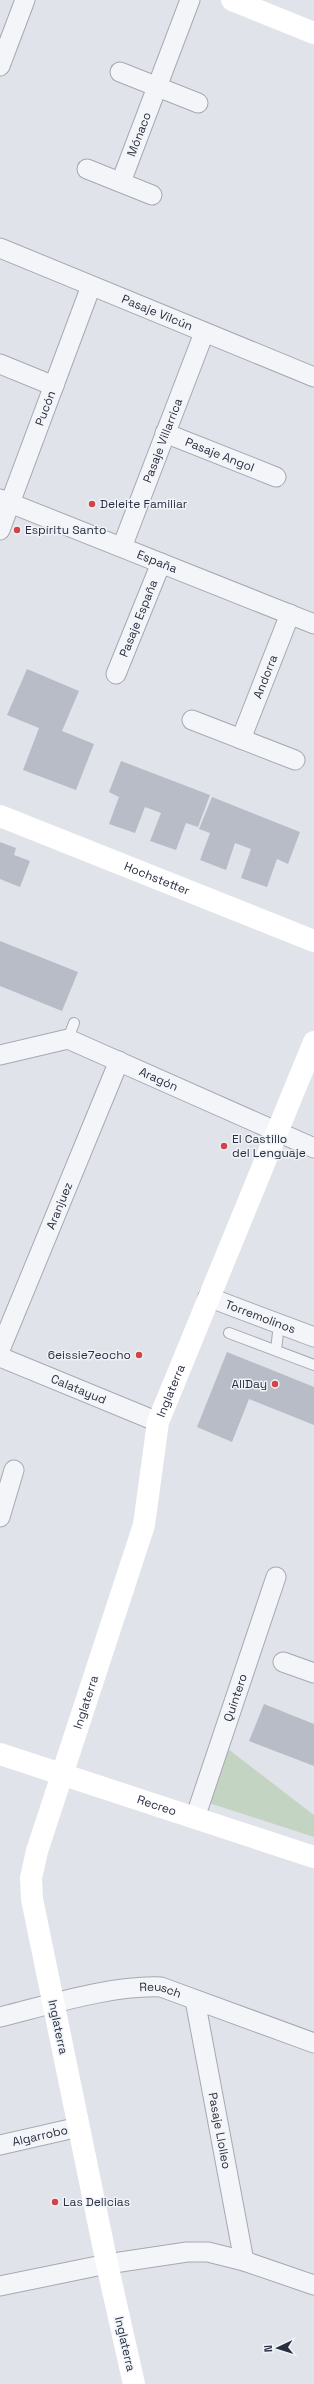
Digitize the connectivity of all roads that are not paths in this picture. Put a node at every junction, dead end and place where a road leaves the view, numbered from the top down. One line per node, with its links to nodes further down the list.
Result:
1 (25, 0): 6 (street)
2 (190, 0): 8 (street, Mónaco)
3 (232, 0): 4 (street)
4 (259, 5): 5 (street)
5 (314, 33)
6 (0, 66)
7 (120, 72): 8 (street)
8 (157, 87): 9 (street); 11 (street, Mónaco)
9 (198, 103)
10 (87, 169): 11 (street)
11 (121, 182): 12 (street)
12 (152, 194)
13 (0, 248): 14 (street, Pasaje Vilcún)
14 (91, 286): 15 (street, Pasaje Vilcún); 18 (street, Pucón)
15 (204, 333): 17 (street, Pasaje Vilcún); 19 (street, Pasaje Villarrica)
16 (0, 364): 18 (street)
17 (314, 377)
18 (54, 386): 21 (street, Pucón)
19 (165, 433): 20 (street, Pasaje Angol); 23 (street, Pasaje Villarrica)
20 (276, 477)
21 (5, 501): 22 (street, Pucón); 23 (street, España)
22 (0, 530)
23 (122, 547): 24 (street, España)
24 (161, 563): 25 (street, España); 27 (street, Pasaje España)
25 (290, 614): 26 (street, España); 29 (street, Andorra)
26 (314, 624)
27 (116, 674)
28 (192, 720): 29 (street)
29 (241, 739): 30 (street)
30 (295, 760)
31 (0, 816): 32 (street, Hochstetter)
32 (314, 941)
33 (314, 1042): 36 (street, Inglaterra)
34 (0, 1055): 35 (street, Aragón)
35 (119, 1061): 36 (street, Aragón); 42 (street, Aranjuez)
36 (278, 1132): 37 (street, Aragón); 38 (street, Inglaterra)
37 (314, 1148)
38 (208, 1297): 39 (street, Torremolinos); 46 (street, Inglaterra)
39 (279, 1324): 41 (street, Torremolinos); 43 (lane)
40 (229, 1333): 43 (lane)
41 (314, 1337)
42 (0, 1350)
43 (276, 1350): 45 (lane)
44 (0, 1357): 46 (street, Calatayud)
45 (314, 1365)
46 (158, 1422): 53 (street, Inglaterra)
47 (14, 1470): 48 (street)
48 (0, 1517)
49 (276, 1577): 54 (street, Quintero)
50 (284, 1662): 51 (street)
51 (314, 1673)
52 (0, 1754): 53 (street, Recreo)
53 (62, 1776): 54 (street, Recreo); 57 (street, Inglaterra)
54 (196, 1818): 55 (street, Recreo)
55 (314, 1857)
56 (195, 2000): 57 (street, Reusch); 59 (street, Reusch); 62 (street, Pasaje Llolleo)
57 (53, 2004): 58 (street, Reusch); 60 (street, Inglaterra)
58 (0, 2017)
59 (314, 2043)
60 (79, 2127): 61 (street, Algarrobo); 63 (street, Inglaterra)
61 (0, 2145)
62 (244, 2261): 63 (street); 64 (street)
63 (107, 2264): 65 (street); 66 (street, Inglaterra)
64 (314, 2285)
65 (0, 2286)
66 (134, 2384)

